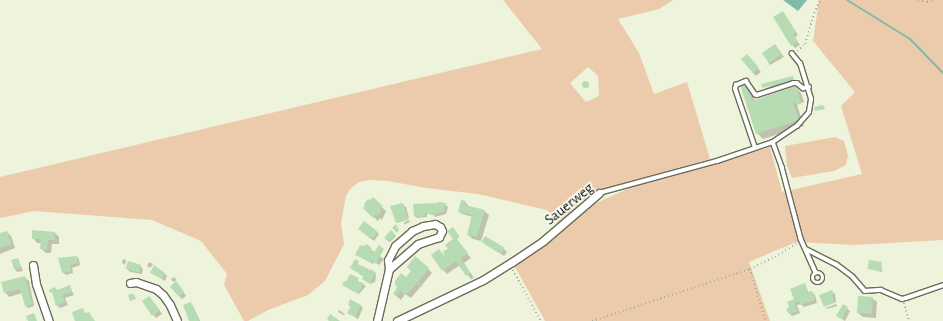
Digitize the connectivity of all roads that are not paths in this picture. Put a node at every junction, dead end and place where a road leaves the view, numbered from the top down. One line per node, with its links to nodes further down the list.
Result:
1 (792, 54): 2 (lane, Sauerweg)
2 (809, 87): 3 (lane, Sauerweg); 4 (lane)
3 (773, 142): 4 (lane, Sauerweg); 6 (lane)
4 (755, 148): 5 (lane, Sauerweg)
5 (599, 193): 15 (street, Sauerweg)
6 (806, 249): 9 (lane); 11 (lane)
7 (33, 265): 12 (street)
8 (389, 268): 8 (street); 14 (street)
9 (816, 273)
10 (130, 283): 13 (street)
11 (943, 285)
12 (49, 321)
13 (177, 321)
14 (377, 321)
15 (397, 321)

